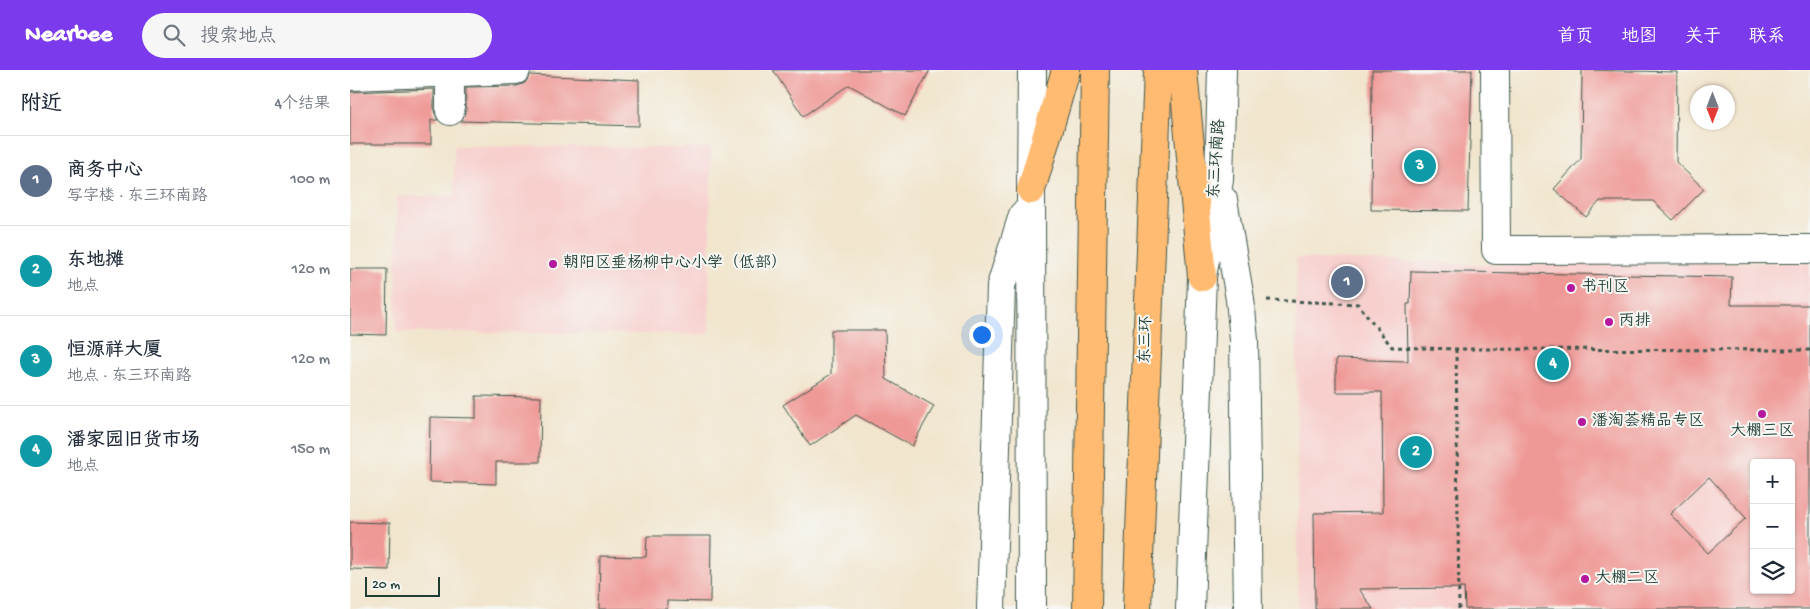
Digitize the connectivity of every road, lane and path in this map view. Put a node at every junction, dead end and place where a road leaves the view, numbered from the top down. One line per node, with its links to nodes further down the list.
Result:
1 (516, 70): 9 (street)
2 (1032, 70): 13 (street)
3 (1066, 70): 13 (highway)
4 (1095, 70): 21 (highway)
5 (1158, 70): 22 (highway, 东三环)
6 (1183, 70): 15 (highway)
7 (1222, 70): 12 (street, 东三环南路)
8 (1495, 70): 14 (street)
9 (450, 71): 10 (street); 11 (street)
10 (350, 76)
11 (450, 111)
12 (1220, 180): 15 (street, 东三环南路); 16 (street)
13 (1031, 190): 19 (street); 20 (street)
14 (1810, 249)
15 (1202, 277): 23 (street, 东三环南路)
16 (1240, 299): 17 (path); 24 (street)
17 (1456, 349): 18 (path); 25 (path)
18 (1810, 350)
19 (991, 609)
20 (1032, 609)
21 (1087, 609)
22 (1137, 609)
23 (1190, 609)
24 (1248, 609)
25 (1459, 609)

